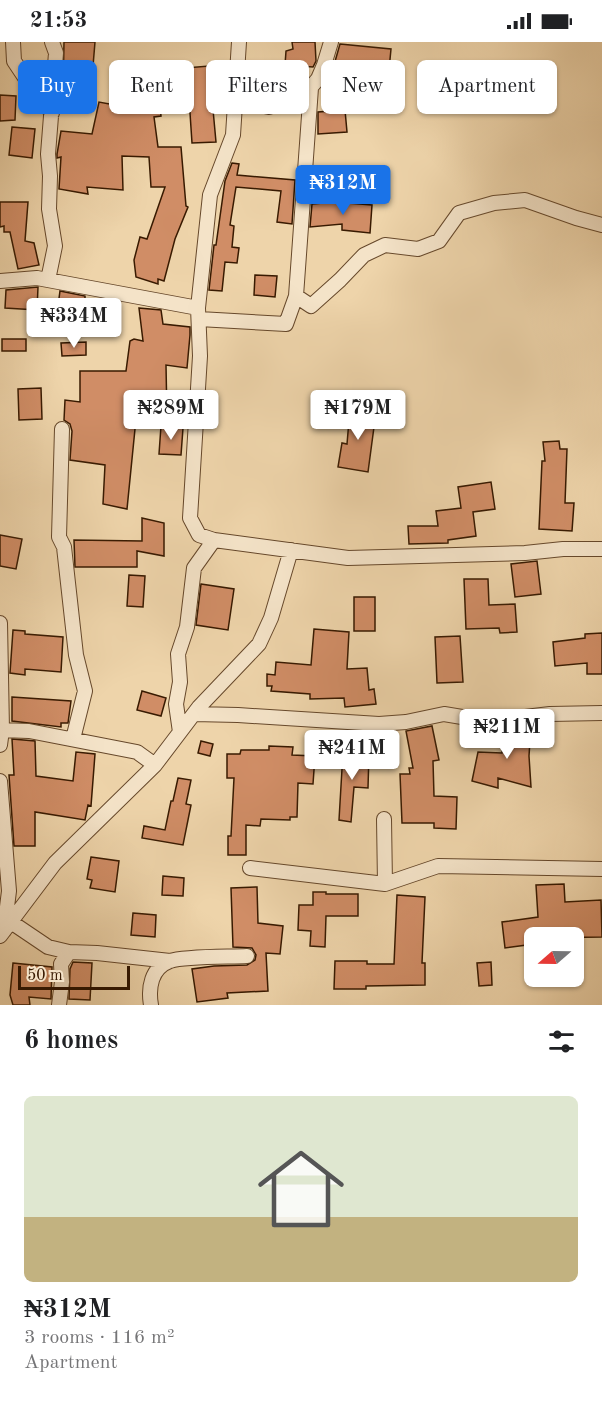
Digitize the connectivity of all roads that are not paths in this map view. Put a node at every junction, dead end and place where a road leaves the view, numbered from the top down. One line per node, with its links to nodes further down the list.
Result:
1 (13, 42): 7 (street)
2 (52, 42): 5 (street)
3 (239, 42): 6 (street)
4 (331, 42): 8 (street)
5 (56, 60)
6 (238, 60)
7 (18, 67)
8 (311, 87): 9 (street); 15 (street)
9 (309, 89)
10 (52, 114): 13 (street)
11 (235, 114): 16 (street)
12 (602, 225): 15 (street)
13 (48, 280): 14 (street); 16 (street)
14 (0, 281)
15 (296, 296): 16 (street)
16 (198, 313): 18 (street)
17 (62, 429): 26 (street)
18 (214, 540): 20 (street); 25 (street)
19 (602, 549): 20 (street)
20 (291, 550): 23 (street)
21 (0, 623): 24 (street)
22 (602, 713): 23 (street)
23 (194, 714): 25 (street)
24 (1, 730): 26 (street); 27 (street)
25 (180, 732): 28 (street)
26 (73, 740): 28 (street)
27 (0, 745)
28 (155, 765): 34 (street)
29 (0, 781): 34 (street)
30 (384, 819): 33 (street)
31 (250, 868): 33 (street)
32 (602, 869): 33 (street)
33 (385, 884)
34 (5, 930): 35 (street)
35 (69, 952): 37 (street); 38 (street)
36 (247, 956): 37 (street)
37 (170, 961): 39 (street)
38 (59, 1005)
39 (151, 1005)

